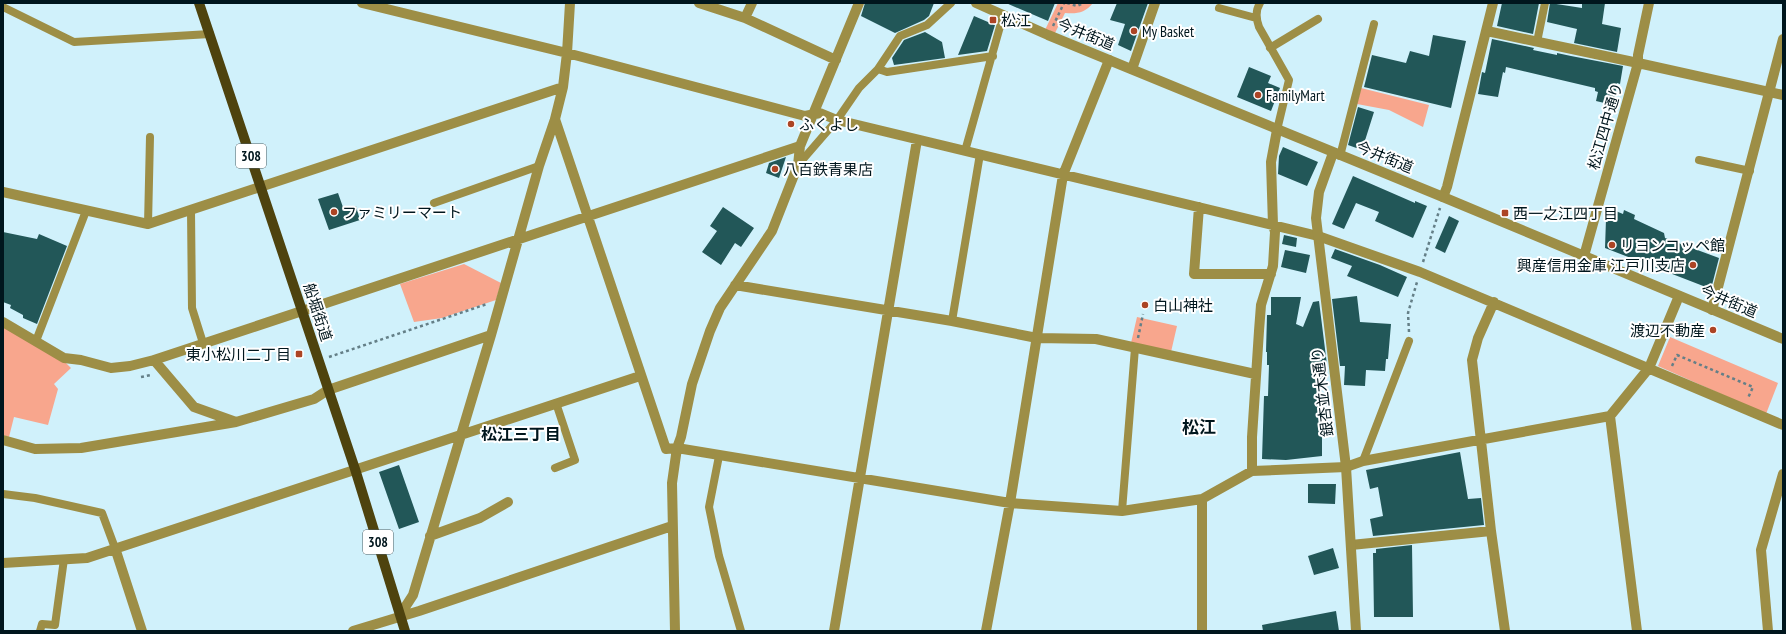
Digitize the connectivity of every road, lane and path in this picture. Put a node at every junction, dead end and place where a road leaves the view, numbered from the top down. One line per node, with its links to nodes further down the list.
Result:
1 (199, 3): 25 (main road, 船堀街道 / 308)
2 (362, 3): 30 (street)
3 (570, 3): 30 (street)
4 (698, 3): 20 (street)
5 (752, 3): 20 (street)
6 (859, 3): 32 (street)
7 (951, 3): 35 (lane)
8 (976, 3): 19 (street, 今井街道)
9 (1064, 3): 26 (path)
10 (1067, 3): 11 (path)
11 (1084, 3)
12 (1155, 3): 36 (street)
13 (1260, 3): 21 (lane)
14 (1493, 3): 24 (street)
15 (1545, 3): 28 (lane)
16 (1649, 3): 34 (street, 松江四中通り)
17 (3, 7): 25 (lane)
18 (1219, 8): 21 (lane)
19 (1003, 16): 26 (street, 今井街道); 31 (lane)
20 (745, 18): 32 (street)
21 (1256, 18): 29 (lane)
22 (1318, 19): 29 (lane)
23 (1374, 24): 49 (lane)
24 (1487, 31): 28 (street); 57 (street)
25 (210, 34): 55 (main road, 船堀街道 / 308)
26 (1048, 35): 33 (street, 今井街道)
27 (1783, 39): 38 (street)
28 (1537, 42): 34 (street)
29 (1270, 48): 43 (lane)
30 (567, 53): 37 (street); 40 (street)
31 (993, 56): 35 (lane); 47 (lane)
32 (836, 60): 40 (street)
33 (1109, 60): 36 (street, 今井街道); 54 (street)
34 (1638, 63): 38 (street); 67 (street, 松江四中通り)
35 (878, 69): 42 (lane)
36 (1132, 69): 43 (street, 今井街道)
37 (563, 87): 41 (street); 55 (street)
38 (1769, 92): 39 (street); 53 (street)
39 (1783, 95)
40 (814, 114): 42 (street); 46 (street)
41 (555, 119): 52 (street); 62 (street)
42 (837, 120): 45 (street); 51 (lane)
43 (1277, 130): 49 (street, 今井街道); 64 (street)
44 (150, 137): 63 (lane)
45 (917, 140): 47 (street); 75 (street)
46 (800, 146): 51 (street); 62 (street)
47 (965, 151): 48 (street)
48 (980, 154): 54 (street); 77 (lane)
49 (1337, 154): 57 (street, 今井街道); 65 (street, 銀杏並木通り)
50 (1698, 160): 53 (lane)
51 (798, 165): 69 (street)
52 (539, 166): 58 (lane); 66 (street)
53 (1750, 172): 74 (street)
54 (1063, 175): 59 (street); 80 (street)
55 (262, 187): 61 (street); 73 (main road, 船堀街道 / 308)
56 (3, 192): 60 (street)
57 (1443, 197): 67 (street, 今井街道)
58 (434, 203)
59 (1199, 207): 64 (street); 68 (street)
60 (86, 211): 63 (street); 83 (lane)
61 (191, 211): 63 (street); 84 (lane)
62 (588, 216): 66 (street); 90 (street)
63 (148, 224)
64 (1273, 224): 65 (street); 68 (street)
65 (1318, 236): 72 (street); 105 (street, 銀杏並木通り)
66 (518, 239): 71 (street); 73 (street)
67 (1584, 256): 70 (street, 今井街道)
68 (1271, 274): 89 (street)
69 (735, 285): 75 (street); 101 (street)
70 (1679, 296): 74 (street, 今井街道); 88 (street)
71 (501, 299): 79 (street); 87 (path)
72 (1494, 302): 88 (street); 99 (street)
73 (301, 310): 84 (street); 87 (main road, 船堀街道 / 308)
74 (1712, 310): 81 (street, 今井街道)
75 (889, 311): 77 (street); 109 (street)
76 (1143, 314): 85 (path)
77 (952, 321): 80 (street)
78 (3, 322): 83 (street)
79 (491, 335): 92 (street); 98 (street)
80 (1037, 338): 85 (street); 113 (street)
81 (1783, 339)
82 (1409, 340): 103 (lane)
83 (36, 341): 86 (street)
84 (203, 343): 86 (street)
85 (1135, 348): 89 (street); 114 (lane)
86 (154, 360): 96 (street)
87 (318, 361): 92 (main road, 船堀街道 / 308)
88 (1649, 368): 91 (street); 95 (street)
89 (1256, 374): 107 (street)
90 (640, 376): 93 (street); 101 (street)
91 (1668, 376): 94 (street); 94 (path)
92 (328, 390): 96 (street); 106 (main road, 船堀街道 / 308)
93 (556, 403): 98 (street); 104 (lane)
94 (1744, 409): 97 (street)
95 (1610, 416): 99 (street); 134 (street)
96 (236, 422): 100 (street)
97 (1783, 425)
98 (460, 434): 106 (street); 117 (street)
99 (1481, 439): 103 (street); 116 (street)
100 (3, 440)
101 (677, 448): 102 (street); 115 (street)
102 (719, 456): 109 (street); 128 (lane)
103 (1363, 461): 105 (street)
104 (555, 468)
105 (1346, 468): 107 (street); 118 (street, 銀杏並木通り)
106 (355, 469): 119 (street); 122 (main road, 船堀街道 / 308)
107 (1252, 471): 111 (street)
108 (1783, 474): 135 (street)
109 (861, 479): 113 (street); 129 (street)
110 (3, 494): 119 (lane)
111 (1202, 499): 114 (street); 131 (street)
112 (508, 502): 117 (street)
113 (1010, 503): 114 (street); 130 (street)
114 (1122, 511)
115 (672, 526): 122 (street); 127 (street)
116 (1491, 532): 118 (street); 133 (street)
117 (430, 536): 122 (street)
118 (1351, 545): 132 (street, 銀杏並木通り)
119 (115, 548): 120 (street); 124 (street)
120 (64, 559): 121 (street); 123 (lane)
121 (3, 563)
122 (400, 616): 125 (street); 126 (main road, 船堀街道 / 308)
123 (40, 631)
124 (142, 631)
125 (353, 631)
126 (405, 631)
127 (675, 631)
128 (741, 631)
129 (834, 631)
130 (986, 631)
131 (1202, 631)
132 (1356, 631)
133 (1504, 631)
134 (1638, 631)
135 (1768, 631)

